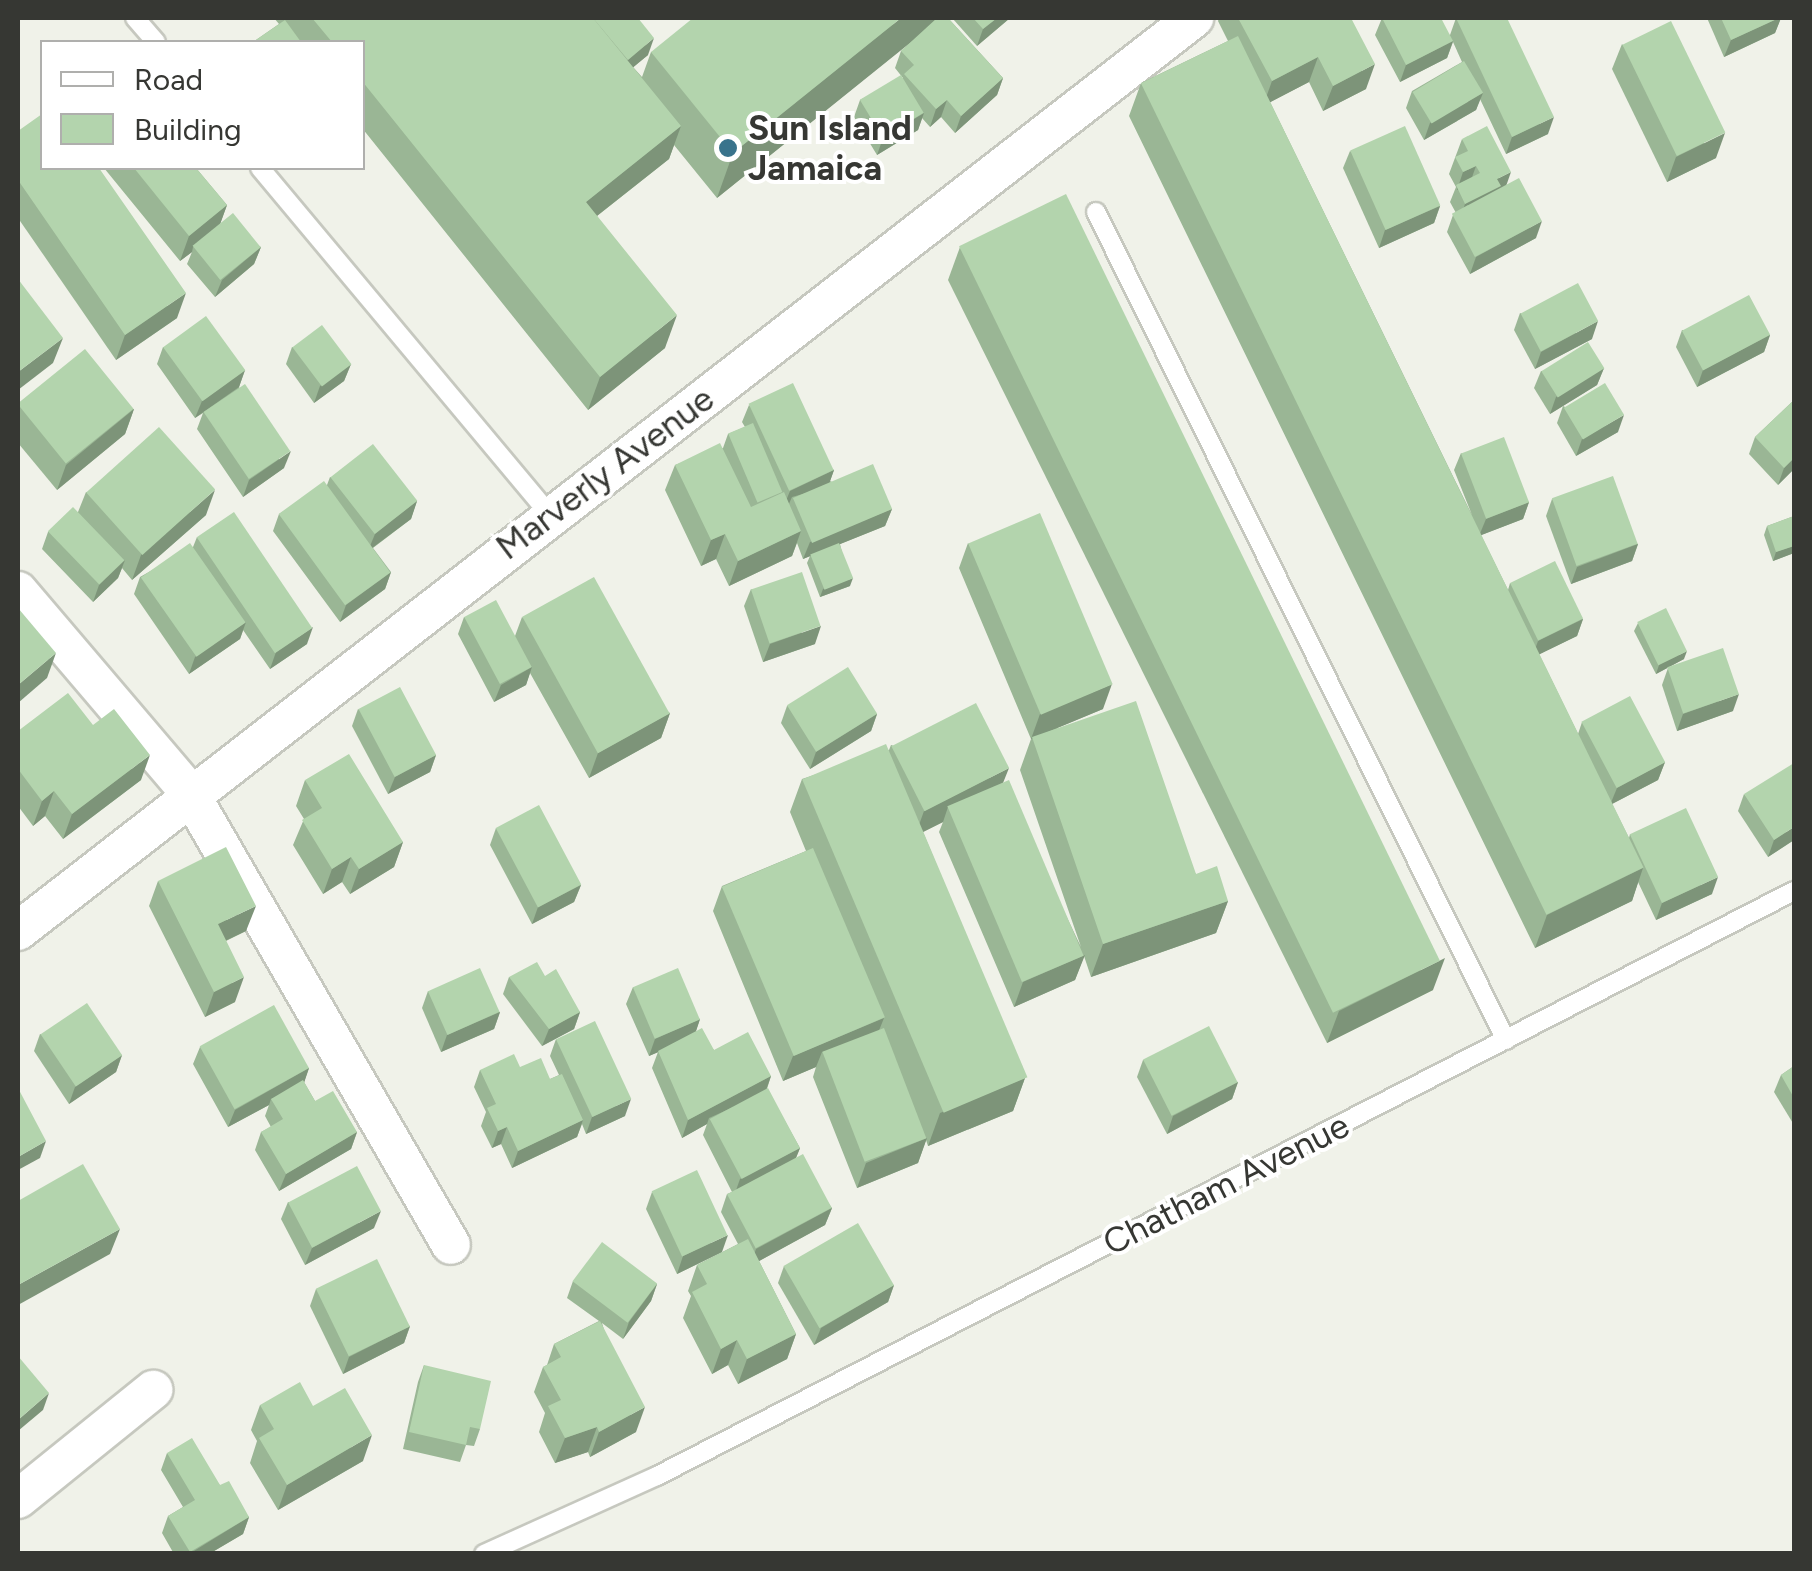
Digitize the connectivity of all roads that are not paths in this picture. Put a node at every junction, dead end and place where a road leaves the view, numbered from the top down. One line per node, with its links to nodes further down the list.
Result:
1 (135, 18): 3 (lane)
2 (1194, 18): 6 (street, Marverly Avenue)
3 (154, 40)
4 (262, 170): 6 (lane)
5 (1096, 212): 11 (lane)
6 (550, 515): 8 (street, Marverly Avenue)
7 (18, 591): 8 (street)
8 (189, 792): 10 (street, Marverly Avenue); 12 (street)
9 (1794, 892): 11 (lane, Chatham Avenue)
10 (18, 930)
11 (1506, 1040): 15 (lane, Chatham Avenue)
12 (451, 1244)
13 (153, 1390): 14 (street)
14 (18, 1499)
15 (484, 1554)

